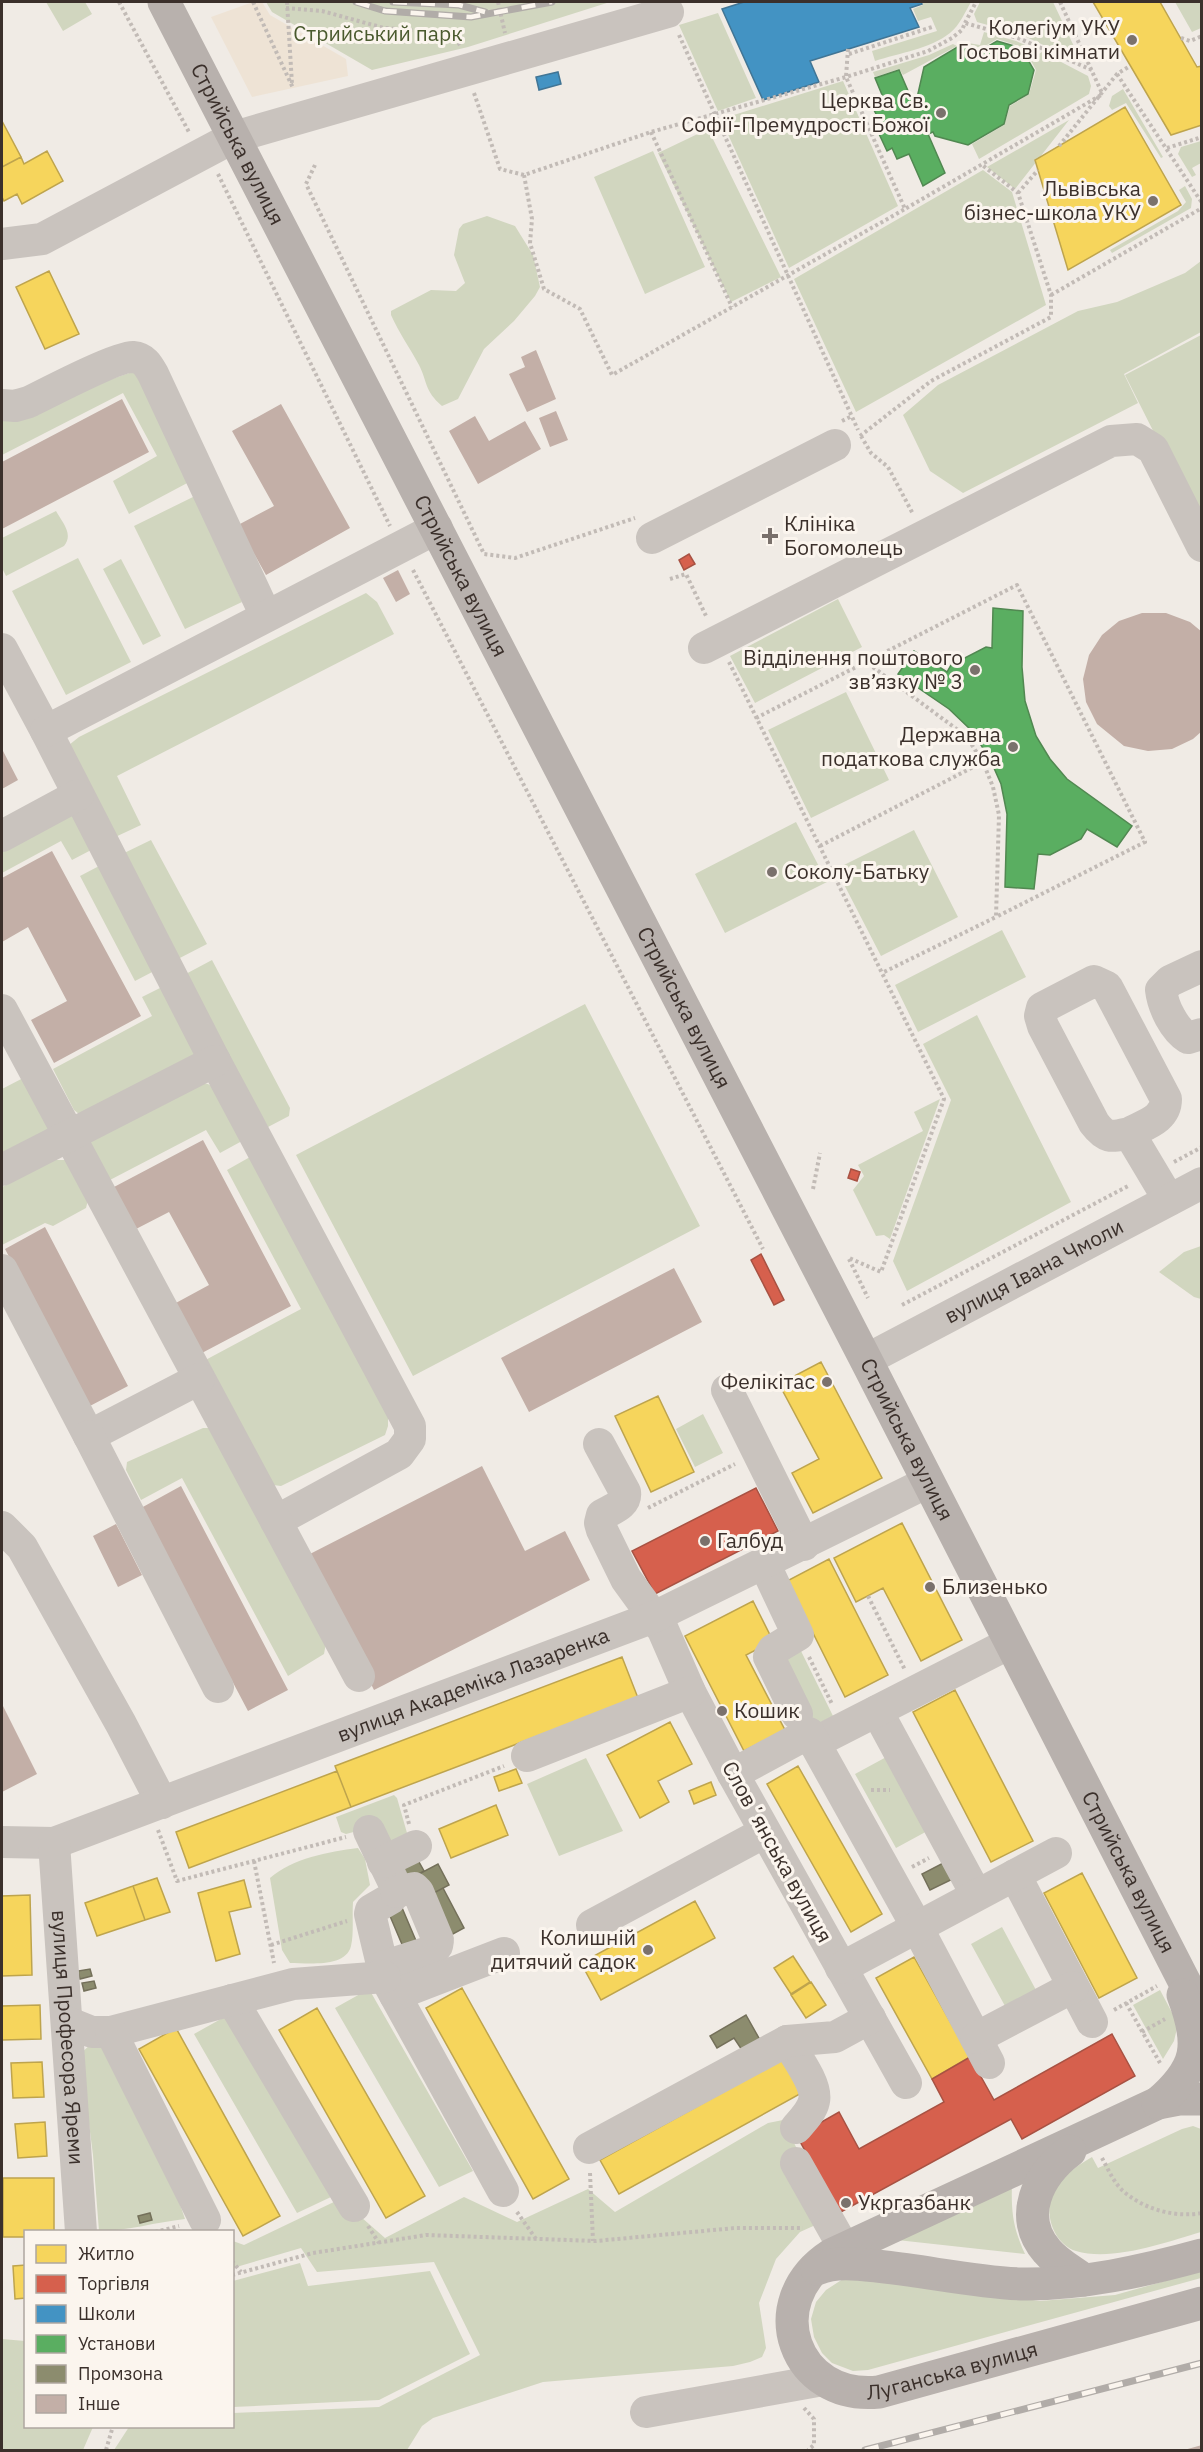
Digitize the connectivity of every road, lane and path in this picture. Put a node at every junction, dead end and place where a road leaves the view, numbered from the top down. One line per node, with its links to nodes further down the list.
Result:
1 (119, 2): 24 (path)
2 (164, 2): 24 (main road, Стрийська вулиця)
3 (253, 2): 8 (path)
4 (287, 2): 8 (path)
5 (498, 2): 14 (path)
6 (976, 2): 10 (path)
7 (1060, 2): 17 (path)
8 (286, 8): 16 (path)
9 (668, 12): 14 (street); 21 (path)
10 (965, 23): 17 (path); 19 (path)
11 (932, 27): 19 (path)
12 (1202, 36): 13 (path)
13 (1181, 38)
14 (509, 57): 16 (street)
15 (1130, 66): 18 (path)
16 (471, 68): 24 (street); 30 (path)
17 (1092, 70): 20 (path)
18 (1117, 74): 20 (path); 26 (path)
19 (846, 77): 21 (path); 34 (path)
20 (1103, 94): 25 (path); 27 (path)
21 (714, 115): 22 (path); 36 (path)
22 (651, 132): 30 (path); 38 (path)
23 (1202, 137): 26 (path)
24 (220, 144): 35 (street); 41 (main road, Стрийська вулиця); 45 (path)
25 (1059, 146)
26 (1167, 148): 32 (path)
27 (981, 164): 31 (path); 34 (path)
28 (315, 165): 46 (path)
29 (1038, 170): 31 (path)
30 (524, 175): 38 (path)
31 (1018, 193): 37 (path)
32 (1202, 203)
33 (1202, 208): 37 (path)
34 (905, 209): 36 (path)
35 (2, 244)
36 (787, 276): 38 (path); 40 (path)
37 (1051, 295): 40 (path)
38 (732, 307)
39 (2, 405): 48 (street)
40 (848, 440): 42 (path); 43 (street)
41 (437, 528): 45 (street); 76 (main road, Стрийська вулиця)
42 (924, 536): 44 (street); 49 (street)
43 (652, 538)
44 (1202, 546)
45 (401, 547): 48 (street); 72 (path)
46 (515, 558)
47 (670, 579): 49 (path)
48 (266, 616): 53 (street)
49 (711, 644): 52 (path)
50 (2, 649): 53 (street)
51 (866, 662): 52 (path); 54 (path); 58 (path)
52 (756, 718): 57 (path)
53 (46, 730): 55 (street)
54 (983, 762): 57 (path); 58 (path)
55 (78, 795): 56 (street); 63 (street)
56 (2, 836)
57 (819, 846): 60 (path)
58 (996, 917): 60 (path)
59 (1202, 966): 62 (street)
60 (882, 973): 74 (path)
61 (2, 1010): 65 (street)
62 (1202, 1034)
63 (215, 1061): 65 (street); 84 (street)
64 (1129, 1133): 64 (street); 68 (street)
65 (68, 1136): 67 (street); 77 (street)
66 (820, 1152): 70 (path)
67 (2, 1170)
68 (1153, 1173): 71 (street); 75 (path)
69 (1202, 1183): 71 (street, вулиця Івана Чмоли)
70 (813, 1189)
71 (1169, 1200): 76 (street, вулиця Івана Чмоли)
72 (763, 1249)
73 (2, 1270): 79 (street)
74 (868, 1298)
75 (902, 1305)
76 (866, 1359): 82 (main road, Стрийська вулиця)
77 (199, 1379): 79 (street); 84 (street)
78 (727, 1390): 81 (street)
79 (89, 1436): 93 (street)
80 (599, 1444): 83 (street)
81 (758, 1453): 83 (path); 86 (street)
82 (928, 1482): 86 (street, вулиця Академіка Лазаренка); 91 (main road, Стрийська вулиця)
83 (623, 1503): 89 (street, Словʼянська вулиця)
84 (276, 1521): 92 (street)
85 (2, 1527): 104 (street)
86 (804, 1545): 87 (street, вулиця Академіка Лазаренка)
87 (764, 1563): 89 (street, вулиця Академіка Лазаренка); 90 (street)
88 (868, 1596): 94 (path)
89 (654, 1617): 95 (street, Словʼянська вулиця); 104 (street, вулиця Академіка Лазаренка)
90 (798, 1635): 97 (street); 98 (path)
91 (1010, 1643): 94 (street); 121 (main road, Стрийська вулиця)
92 (359, 1676)
93 (218, 1687)
94 (916, 1691): 96 (street)
95 (690, 1692): 100 (street); 101 (street, Словʼянська вулиця)
96 (877, 1711): 98 (street); 103 (street)
97 (797, 1714)
98 (844, 1728): 99 (street)
99 (814, 1743): 101 (street); 102 (street)
100 (528, 1756): 109 (path)
101 (733, 1774): 106 (street, Словʼянська вулиця)
102 (840, 1790): 103 (path); 115 (street)
103 (919, 1791): 110 (street)
104 (159, 1814): 108 (street, вулиця Академіка Лазаренка); 112 (path)
105 (369, 1831): 112 (path); 113 (street)
106 (765, 1832): 119 (street); 124 (street, Словʼянська вулиця)
107 (2, 1842): 108 (street, вулиця Академіка Лазаренка)
108 (54, 1843): 135 (street, вулиця Професора Яреми)
109 (416, 1846): 113 (street)
110 (950, 1848): 115 (path); 117 (street)
111 (1056, 1853): 114 (street)
112 (254, 1861): 122 (path)
113 (383, 1862): 116 (street)
114 (1015, 1875): 117 (street); 128 (street)
115 (890, 1879): 120 (street)
116 (396, 1892): 118 (street); 125 (street)
117 (976, 1894): 120 (street)
118 (370, 1914): 122 (path); 125 (street)
119 (592, 1925)
120 (917, 1927): 124 (street); 128 (street)
121 (1161, 1938): 127 (main road); 132 (main road, Стрийська вулиця); 143 (main road, Луганська вулиця)
122 (271, 1945): 129 (path)
123 (504, 1953): 125 (street)
124 (841, 1968): 133 (street, Словʼянська вулиця)
125 (387, 1980): 129 (street); 148 (street)
126 (1161, 1984): 131 (path)
127 (1202, 1984)
128 (1074, 1987): 136 (street)
129 (280, 1988): 130 (street)
130 (232, 2000): 137 (street); 149 (street)
131 (1126, 2003): 136 (path); 138 (path)
132 (1202, 2016)
133 (870, 2018): 139 (street); 141 (street, Словʼянська вулиця)
134 (1168, 2018): 138 (path)
135 (67, 2022): 137 (street); 152 (street, вулиця Професора Яреми)
136 (1092, 2022)
137 (111, 2032): 151 (street)
138 (1142, 2032): 140 (path)
139 (787, 2042): 144 (street); 146 (street)
140 (1164, 2070)
141 (906, 2083)
142 (1202, 2099): 143 (main road, Луганська вулиця)
143 (1158, 2103): 145 (main road, Луганська вулиця)
144 (796, 2128)
145 (1096, 2147): 150 (path); 153 (main road, Луганська вулиця); 161 (main road, Луганська вулиця)
146 (589, 2148): 155 (path)
147 (795, 2163): 153 (street)
148 (503, 2191): 154 (path)
149 (354, 2206)
150 (1202, 2213)
151 (205, 2220)
152 (81, 2230)
153 (838, 2238): 155 (path); 160 (main road, Луганська вулиця)
154 (536, 2239): 155 (path); 158 (path)
155 (593, 2241)
156 (1202, 2255): 161 (main road)
157 (234, 2263): 158 (path)
158 (241, 2272): 159 (path)
159 (234, 2274)
160 (808, 2274): 161 (main road); 163 (main road, Луганська вулиця)
161 (1084, 2280)
162 (1202, 2303): 163 (main road, Луганська вулиця)
163 (823, 2380): 164 (street)
164 (646, 2412)
165 (814, 2419): 168 (path)
166 (113, 2428): 167 (path)
167 (106, 2451)
168 (808, 2451)

